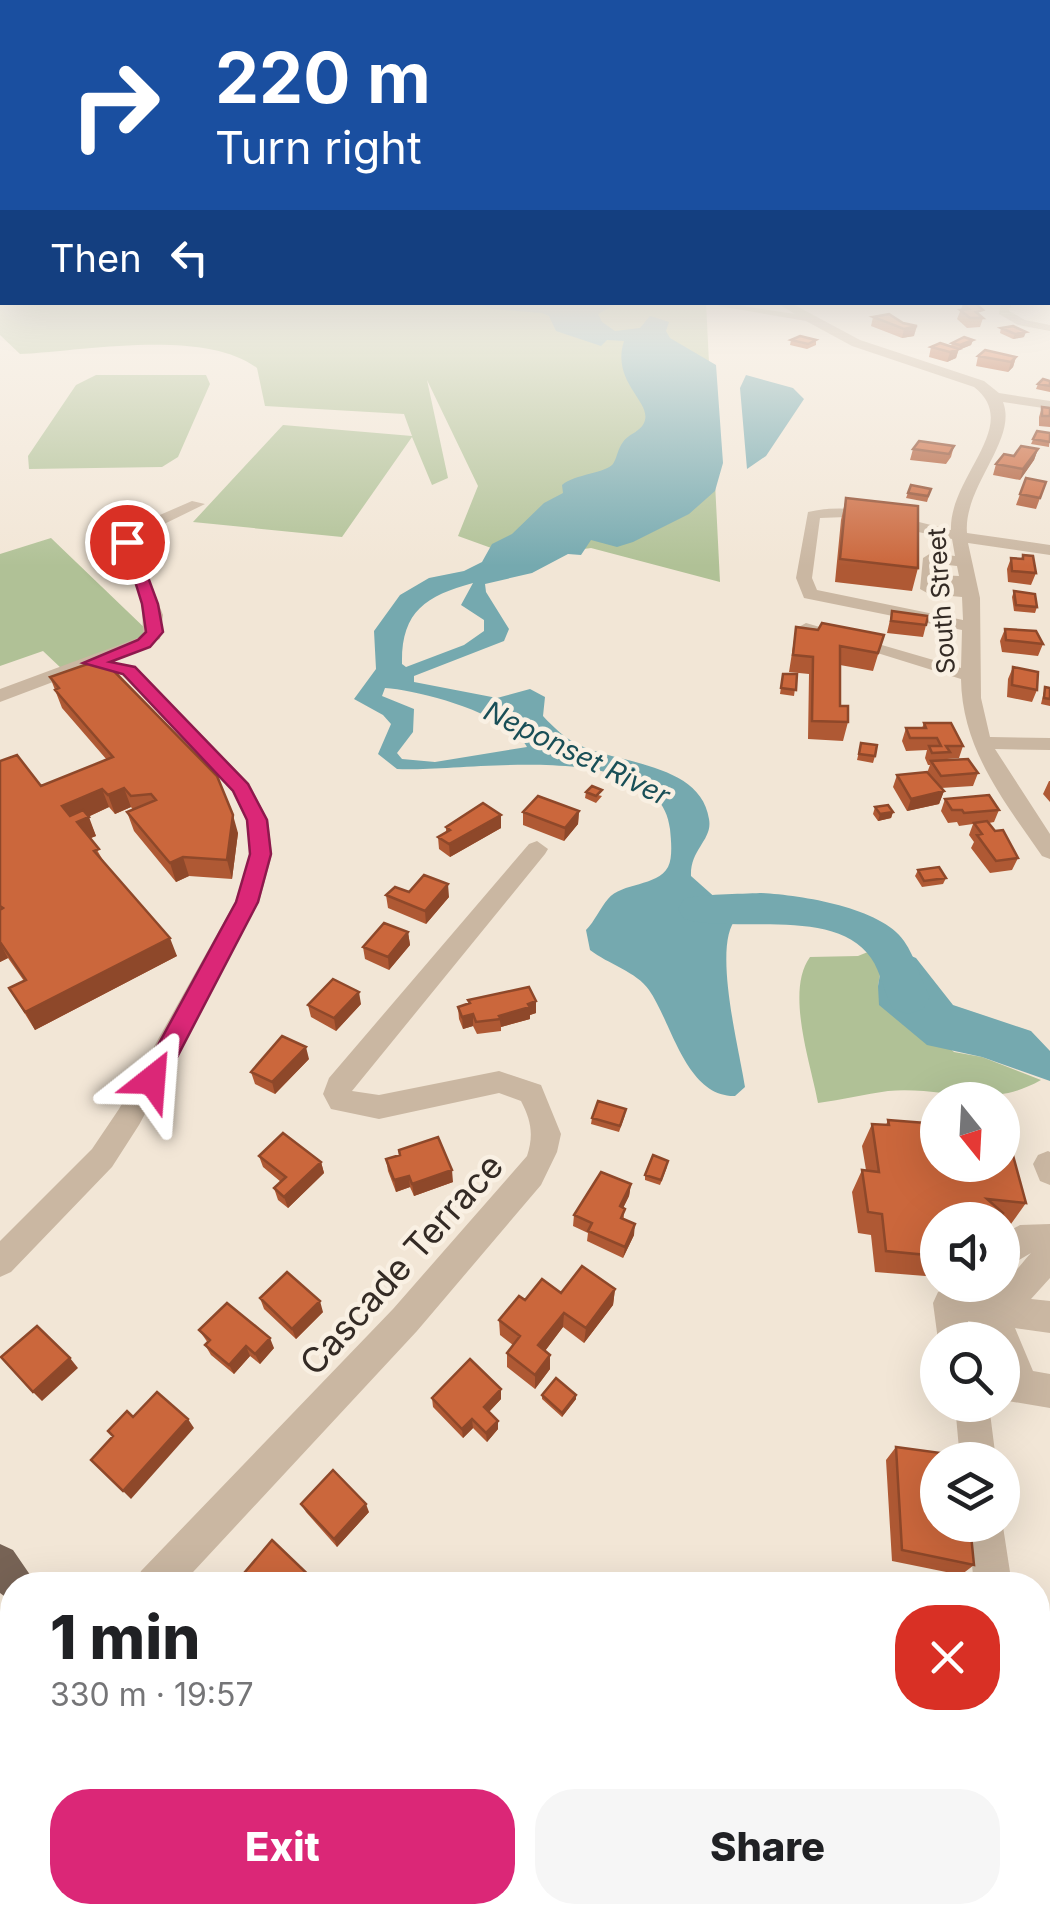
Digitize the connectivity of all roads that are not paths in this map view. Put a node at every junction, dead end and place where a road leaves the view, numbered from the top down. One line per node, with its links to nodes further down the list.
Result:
1 (981, 386): 2 (street)
2 (998, 396): 3 (street); 7 (street, South Street)
3 (1050, 405)
4 (197, 504): 11 (street)
5 (1050, 550): 7 (street)
6 (930, 562): 7 (street); 7 (street); 8 (street); 8 (street)
7 (966, 566): 9 (street, South Street)
8 (920, 617): 9 (street)
9 (972, 626): 12 (street, South Street)
10 (806, 628): 12 (street)
11 (91, 663): 13 (street); 21 (street)
12 (972, 676): 14 (street, South Street)
13 (0, 696)
14 (983, 743): 15 (street); 17 (street, South Street)
15 (1050, 744)
16 (536, 849): 30 (street, Cascade Terrace)
17 (1050, 851)
18 (1050, 1238): 19 (street)
19 (1020, 1239)
20 (1050, 1255): 22 (street)
21 (0, 1262)
22 (1020, 1288)
23 (956, 1302): 27 (street)
24 (989, 1302): 28 (street)
25 (1004, 1302): 26 (street)
26 (1050, 1316)
27 (952, 1322)
28 (1025, 1387)
29 (988, 1542): 31 (street)
30 (167, 1572)
31 (991, 1572)

